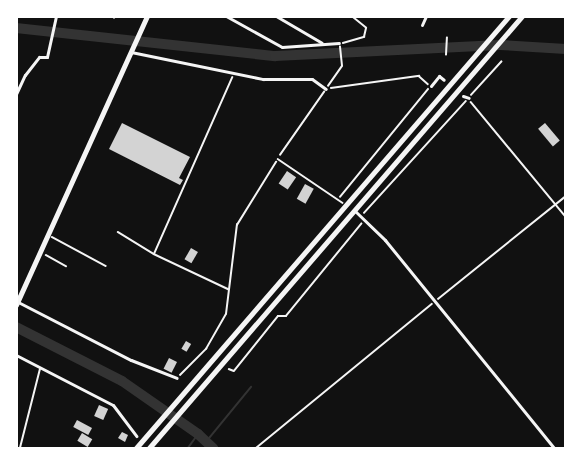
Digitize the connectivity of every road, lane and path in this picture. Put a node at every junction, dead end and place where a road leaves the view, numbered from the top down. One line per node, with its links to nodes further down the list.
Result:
1 (147, 16): 13 (main road)
2 (226, 16): 11 (street)
3 (276, 16): 11 (street)
4 (351, 16): 12 (path)
5 (426, 16): 9 (street)
6 (509, 16): 27 (highway)
7 (522, 16): 28 (highway)
8 (55, 18): 20 (street)
9 (422, 25)
10 (447, 38): 14 (path)
11 (323, 44): 12 (street)
12 (339, 44): 19 (path)
13 (131, 52): 16 (street); 33 (main road)
14 (446, 55)
15 (501, 62): 22 (path)
16 (234, 74): 19 (street); 35 (path)
17 (444, 80): 18 (street)
18 (431, 86): 19 (path); 25 (path)
19 (326, 89): 23 (path)
20 (16, 94)
21 (463, 96): 22 (street)
22 (469, 98): 26 (path); 29 (path)
23 (278, 159): 25 (lane); 38 (path)
24 (566, 196): 26 (path)
25 (337, 200): 27 (lane)
26 (555, 204): 30 (path); 39 (path)
27 (346, 206): 47 (highway)
28 (355, 211): 29 (street); 48 (highway)
29 (360, 216): 31 (street)
30 (566, 217)
31 (364, 220): 39 (street); 43 (path)
32 (118, 232): 35 (path)
33 (49, 235): 34 (main road); 37 (path)
34 (41, 252): 36 (path); 40 (main road)
35 (154, 254): 38 (path)
36 (66, 266)
37 (106, 266)
38 (228, 289): 44 (path)
39 (435, 301): 49 (path); 50 (street)
40 (17, 303): 44 (street)
41 (16, 356): 42 (street)
42 (41, 368): 45 (street); 46 (lane)
43 (229, 369)
44 (177, 378)
45 (136, 436)
46 (20, 448)
47 (136, 448)
48 (149, 448)
49 (256, 448)
50 (554, 448)

